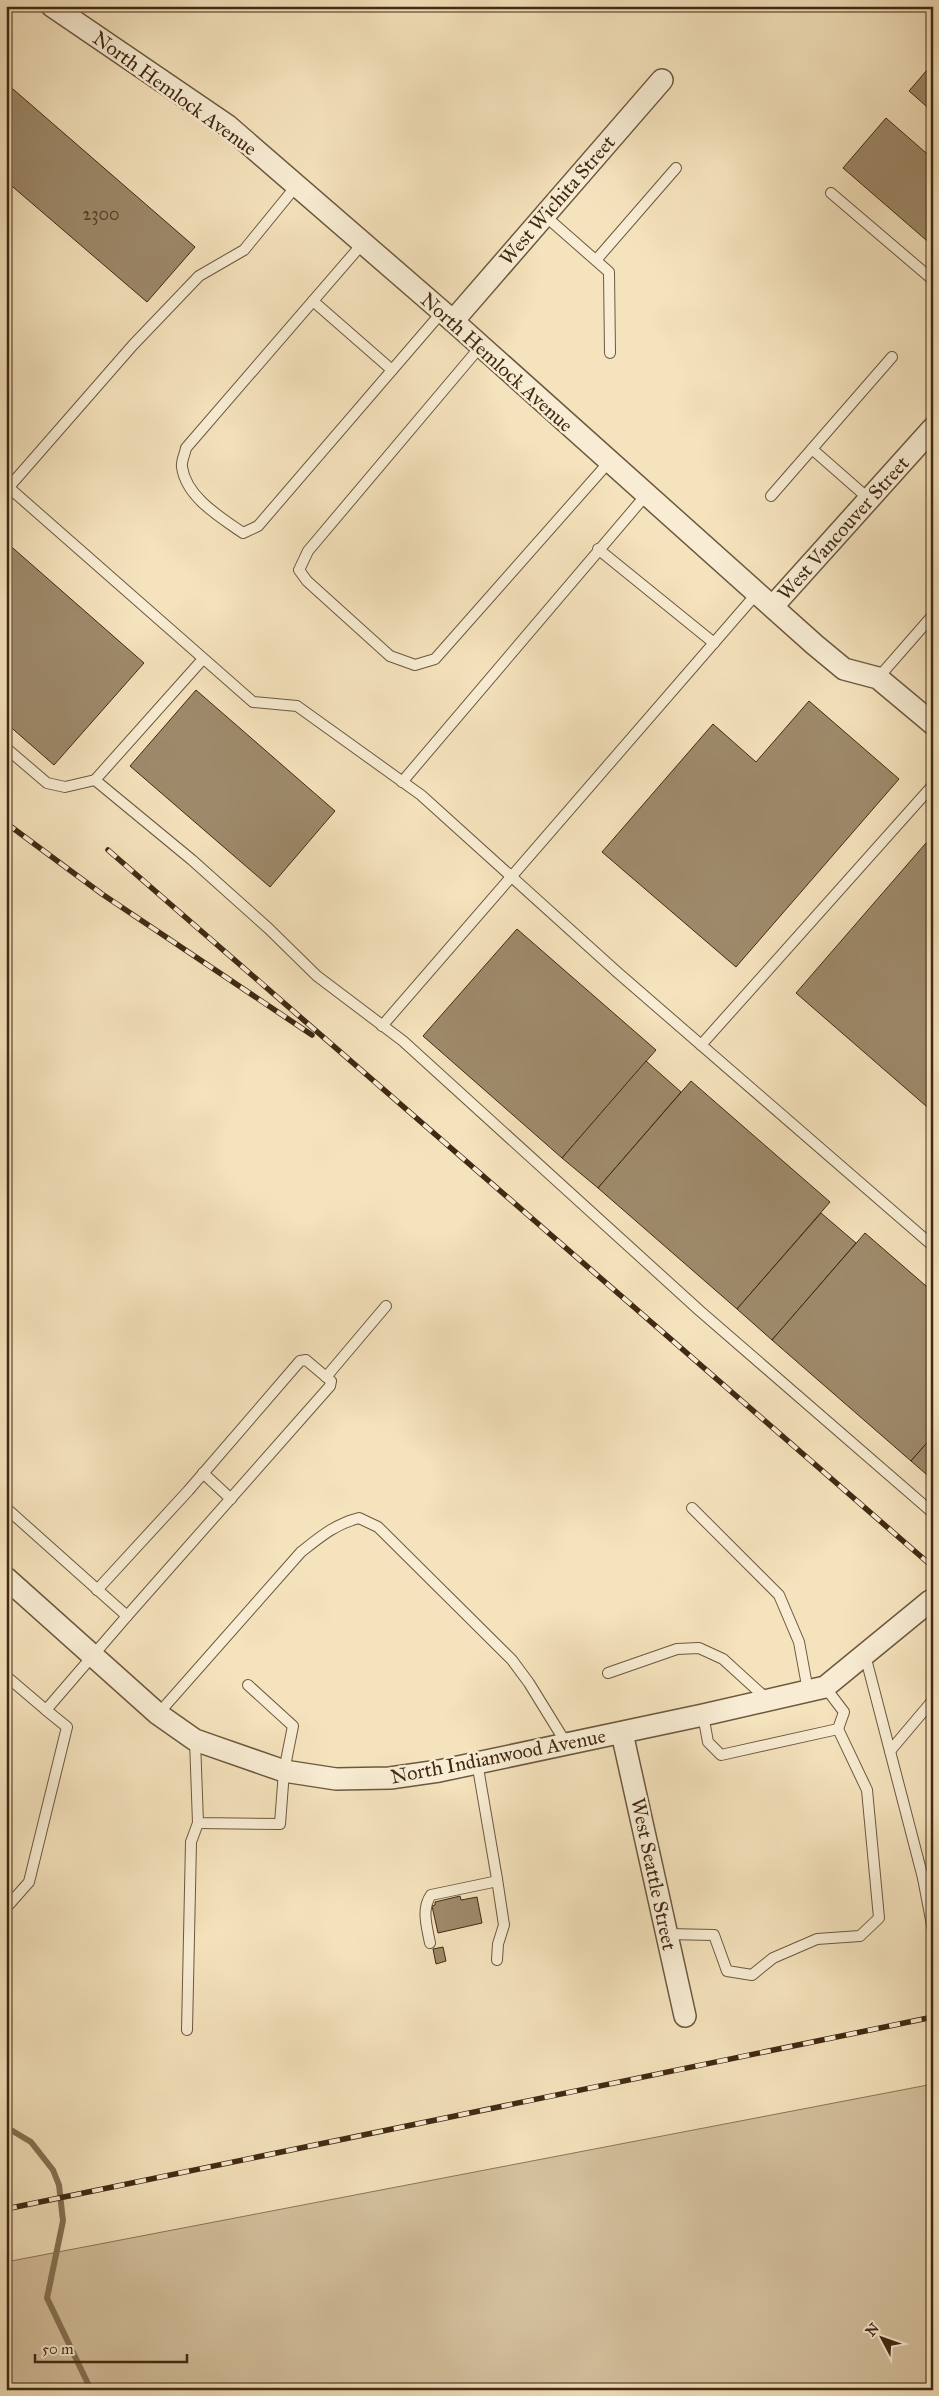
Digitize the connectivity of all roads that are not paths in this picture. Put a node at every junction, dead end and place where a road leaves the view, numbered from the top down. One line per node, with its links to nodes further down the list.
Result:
1 (52, 6): 4 (street, North Hemlock Avenue)
2 (662, 80): 6 (street, West Wichita Street)
3 (676, 168): 8 (lane)
4 (297, 185): 7 (street, North Hemlock Avenue); 19 (lane)
5 (830, 194): 9 (lane)
6 (544, 215): 8 (lane); 11 (street, West Wichita Street)
7 (363, 243): 10 (lane); 11 (street, North Hemlock Avenue)
8 (597, 260): 13 (lane)
9 (933, 280)
10 (314, 301): 15 (lane); 15 (lane)
11 (448, 316): 12 (street, North Hemlock Avenue); 15 (lane)
12 (480, 347): 18 (street, North Hemlock Avenue); 18 (lane)
13 (610, 353)
14 (892, 357): 17 (lane)
15 (392, 370)
16 (933, 428): 22 (street, West Vancouver Street)
17 (812, 449): 21 (lane); 22 (lane)
18 (608, 462): 20 (street, North Hemlock Avenue)
19 (8, 486): 27 (lane)
20 (646, 495): 23 (lane); 24 (street, North Hemlock Avenue)
21 (771, 496)
22 (869, 499): 24 (street, West Vancouver Street)
23 (598, 549): 26 (lane); 32 (lane)
24 (765, 599): 26 (lane); 28 (street, North Hemlock Avenue)
25 (933, 616): 28 (lane)
26 (714, 643): 34 (lane)
27 (203, 659): 31 (lane); 32 (lane)
28 (878, 678): 29 (street, North Hemlock Avenue)
29 (933, 724)
30 (6, 748): 31 (lane)
31 (95, 780): 35 (lane)
32 (402, 782): 34 (lane)
33 (933, 785): 36 (lane)
34 (510, 877): 35 (lane); 36 (lane)
35 (382, 1026): 44 (lane)
36 (701, 1045): 37 (lane)
37 (933, 1246)
38 (386, 1306): 39 (lane)
39 (326, 1377): 40 (lane); 41 (lane)
40 (203, 1474): 41 (lane); 46 (lane)
41 (231, 1499): 48 (lane)
42 (6, 1508): 46 (lane)
43 (692, 1508): 54 (lane)
44 (933, 1513)
45 (6, 1578): 50 (street, North Indianwood Avenue)
46 (98, 1590): 48 (lane)
47 (931, 1602): 49 (street, North Indianwood Avenue)
48 (127, 1616): 50 (lane)
49 (864, 1654): 54 (street, North Indianwood Avenue); 64 (lane)
50 (94, 1655): 57 (lane); 58 (street, North Indianwood Avenue)
51 (608, 1673): 56 (lane)
52 (6, 1676): 57 (lane)
53 (248, 1685): 66 (lane)
54 (817, 1689): 56 (street, North Indianwood Avenue); 60 (lane)
55 (933, 1700): 64 (lane)
56 (769, 1701): 59 (street, North Indianwood Avenue)
57 (46, 1710): 70 (lane)
58 (158, 1714): 62 (street, North Indianwood Avenue); 63 (lane)
59 (703, 1715): 60 (lane); 61 (street, North Indianwood Avenue)
60 (838, 1729): 72 (lane)
61 (622, 1733): 63 (street, North Indianwood Avenue); 72 (street, West Seattle Street)
62 (195, 1740): 66 (street, North Indianwood Avenue); 67 (lane)
63 (566, 1743): 65 (street, North Indianwood Avenue)
64 (890, 1751): 68 (lane)
65 (477, 1762): 66 (street, North Indianwood Avenue); 69 (lane)
66 (284, 1771): 67 (lane)
67 (198, 1823): 76 (lane)
68 (928, 1876): 71 (lane)
69 (497, 1879): 73 (lane); 74 (lane)
70 (6, 1908)
71 (933, 1930)
72 (667, 1934): 75 (street, West Seattle Street)
73 (430, 1943)
74 (497, 1960)
75 (685, 2016)
76 (187, 2030)

